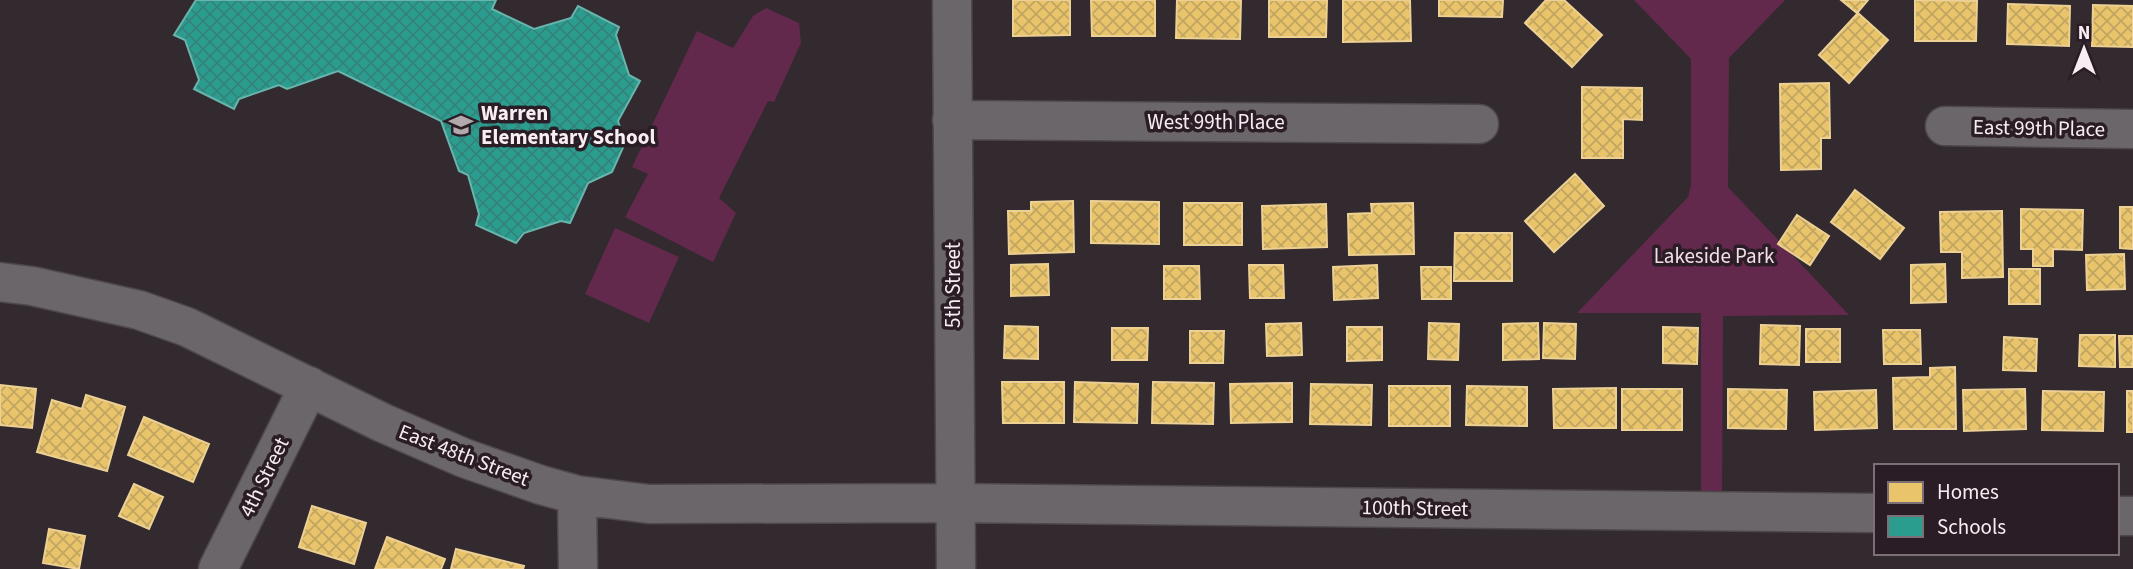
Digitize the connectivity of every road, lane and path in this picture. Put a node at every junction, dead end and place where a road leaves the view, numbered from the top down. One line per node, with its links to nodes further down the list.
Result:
1 (952, 0): 2 (street, 5th Street)
2 (952, 120): 3 (street, West 99th Place); 9 (street, 5th Street)
3 (1479, 124)
4 (1945, 126): 5 (street, East 99th Place)
5 (2133, 129)
6 (0, 282): 7 (street, East 48th Street)
7 (309, 386): 8 (street, East 48th Street); 11 (street, 4th Street)
8 (577, 495): 9 (street, East 48th Street); 12 (street)
9 (955, 503): 10 (street, 100th Street); 13 (street, 5th Street)
10 (1874, 513)
11 (218, 569)
12 (578, 569)
13 (956, 569)

